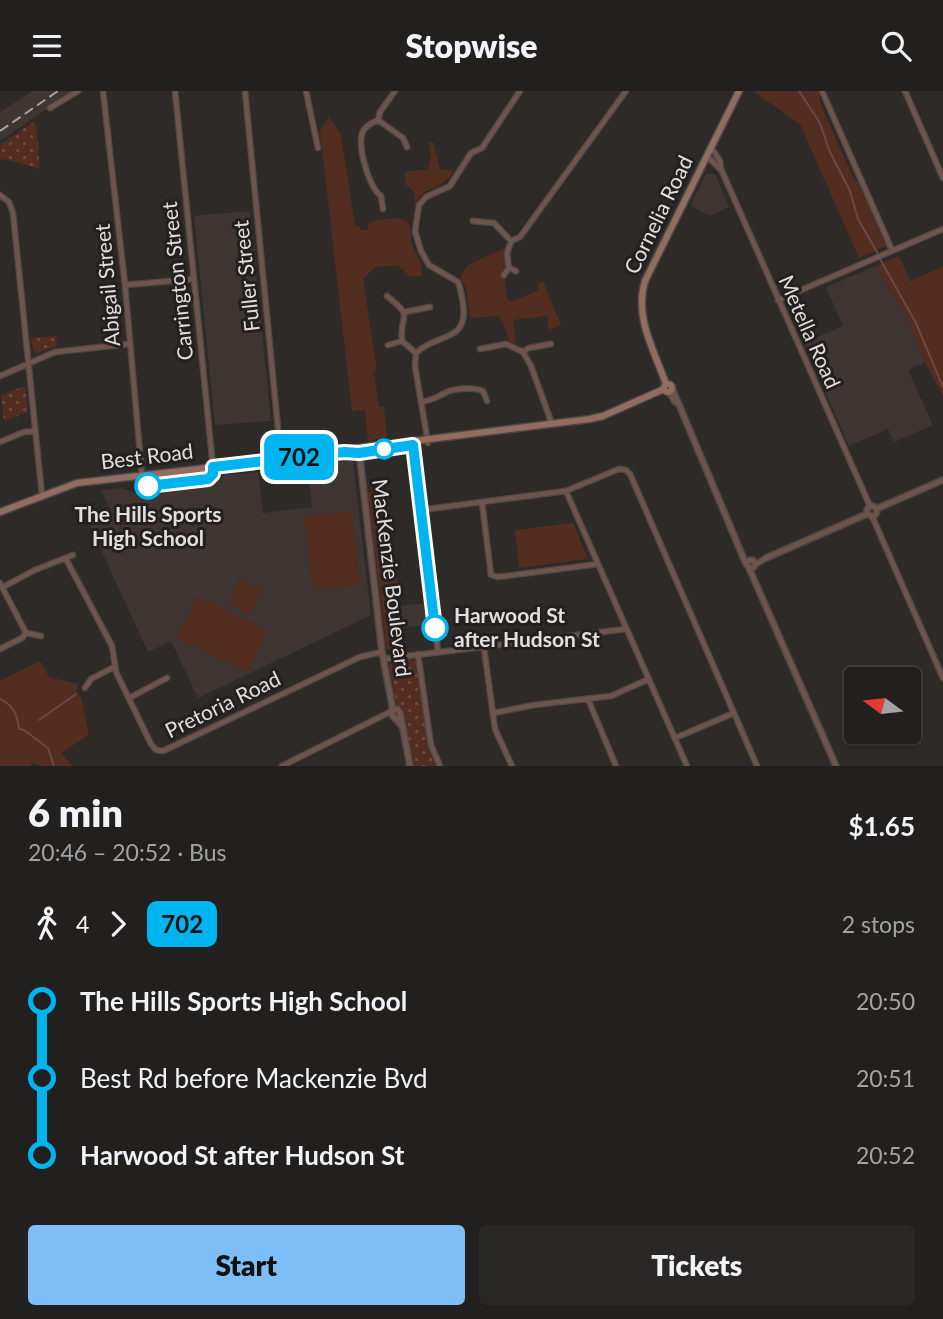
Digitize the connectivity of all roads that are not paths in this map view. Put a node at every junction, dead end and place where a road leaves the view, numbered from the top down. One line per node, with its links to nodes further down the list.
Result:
1 (78, 91): 12 (street)
2 (103, 91): 30 (street, Abigail Street)
3 (175, 91): 29 (street, Carrington Street)
4 (244, 91): 53 (street, Fuller Street)
5 (306, 91): 16 (street)
6 (395, 91): 13 (street)
7 (520, 91): 41 (street)
8 (626, 91): 24 (street)
9 (739, 91): 15 (main road, Cornelia Road)
10 (822, 91): 25 (street)
11 (905, 91): 19 (street)
12 (50, 108)
13 (378, 120): 14 (street); 21 (street)
14 (407, 147)
15 (711, 147): 17 (main road, Cornelia Road); 18 (street, Metella Road)
16 (318, 148)
17 (707, 156): 18 (street, Metella Road); 44 (main road, Cornelia Road)
18 (721, 169): 32 (street, Metella Road)
19 (943, 178)
20 (0, 195): 42 (street)
21 (383, 209)
22 (473, 221): 24 (street)
23 (943, 229): 25 (street)
24 (511, 241): 26 (street)
25 (892, 250): 32 (street)
26 (509, 268): 27 (street); 28 (street)
27 (516, 271)
28 (504, 275)
29 (194, 279): 30 (street); 54 (street, Carrington Street)
30 (125, 285): 36 (street, Abigail Street)
31 (387, 296): 34 (street)
32 (778, 300): 60 (street, Metella Road)
33 (430, 307): 34 (street)
34 (405, 312): 35 (street)
35 (402, 341): 38 (street); 41 (street)
36 (129, 344): 42 (street); 55 (street, Abigail Street)
37 (551, 344): 40 (street)
38 (388, 345)
39 (480, 349): 40 (street)
40 (523, 352): 47 (street)
41 (416, 353): 46 (street)
42 (28, 364): 43 (street); 48 (street)
43 (0, 376)
44 (668, 388): 47 (main road, Best Road); 68 (street, Cornelia Road)
45 (487, 401): 46 (street)
46 (421, 402): 49 (street)
47 (552, 424): 49 (main road, Best Road)
48 (35, 431): 50 (street); 58 (street)
49 (428, 440): 51 (main road, Best Road)
50 (0, 442)
51 (413, 442): 52 (main road, Best Road); 61 (street)
52 (359, 450): 53 (main road, Best Road); 77 (street, MacKenzie Boulevard)
53 (281, 459): 54 (main road, Best Road)
54 (213, 467): 55 (main road, Best Road)
55 (142, 476): 58 (main road, Best Road)
56 (943, 480): 60 (street)
57 (566, 491): 59 (street); 67 (street); 87 (street)
58 (42, 495): 62 (main road, Best Road)
59 (482, 502): 61 (street); 67 (street)
60 (873, 508): 63 (street)
61 (421, 510): 75 (street)
62 (0, 512)
63 (870, 515): 65 (street); 80 (street)
64 (73, 555): 66 (street)
65 (766, 558): 68 (street)
66 (66, 559): 69 (street); 78 (street, Pretoria Road)
67 (598, 564): 70 (street)
68 (751, 564): 96 (street, Cornelia Road)
69 (1, 586): 71 (street)
70 (626, 629): 73 (street); 81 (street)
71 (26, 633): 72 (street); 74 (street)
72 (41, 636)
73 (484, 648): 75 (street); 86 (street)
74 (0, 649)
75 (438, 652): 76 (street)
76 (418, 654): 77 (street); 91 (street, MacKenzie Boulevard)
77 (383, 656): 83 (street, Pretoria Road); 85 (street, MacKenzie Boulevard)
78 (114, 667): 82 (street); 83 (street, Pretoria Road)
79 (167, 678): 83 (street)
80 (943, 678)
81 (649, 680): 84 (street); 88 (street)
82 (85, 688)
83 (129, 698)
84 (589, 699): 86 (street); 93 (street)
85 (392, 711): 89 (street); 90 (street, MacKenzie Boulevard)
86 (493, 713): 92 (street)
87 (734, 713): 88 (street); 95 (street)
88 (675, 738): 94 (street)
89 (282, 766)
90 (410, 766)
91 (440, 766)
92 (512, 766)
93 (616, 766)
94 (687, 766)
95 (757, 766)
96 (836, 766)

